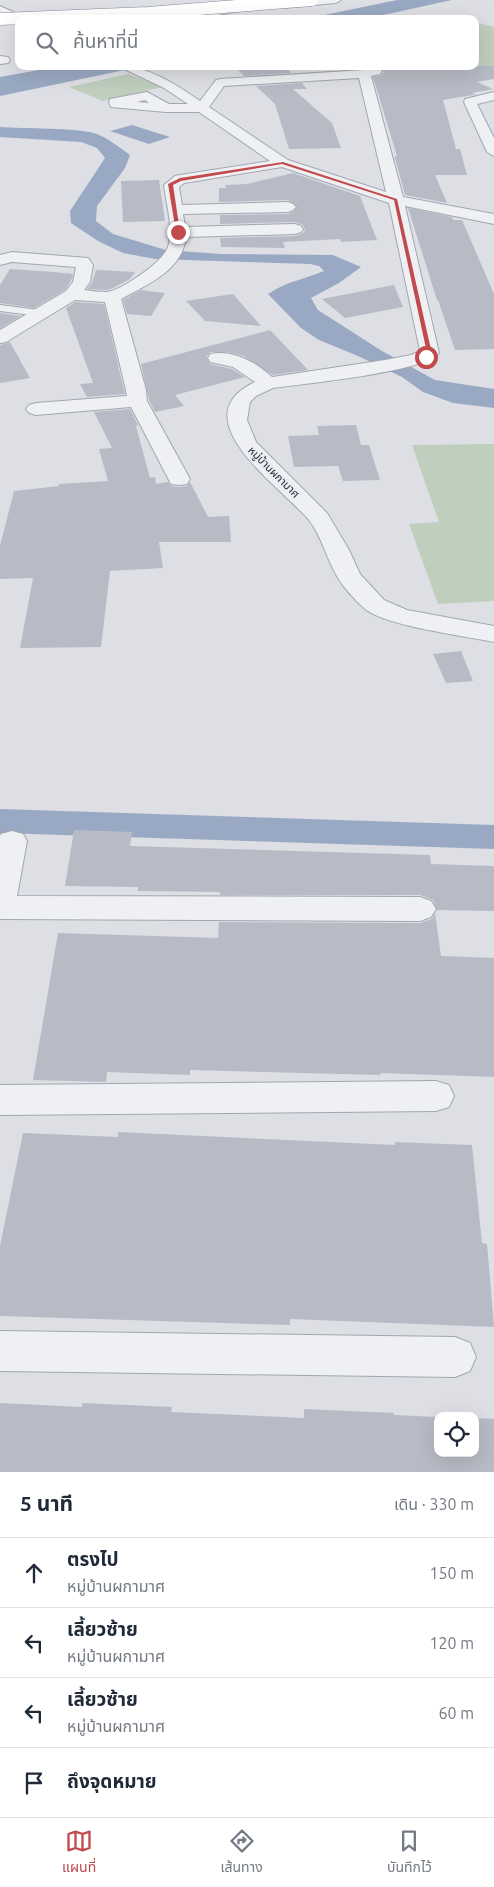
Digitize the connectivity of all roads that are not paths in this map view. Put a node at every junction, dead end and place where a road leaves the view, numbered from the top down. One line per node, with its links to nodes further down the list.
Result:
1 (206, 0): 5 (street)
2 (247, 0): 6 (highway)
3 (312, 0): 7 (highway, bridge)
4 (336, 0): 5 (street)
5 (228, 10): 8 (street)
6 (0, 11): 9 (street)
7 (99, 15)
8 (200, 15)
9 (15, 17)
10 (15, 18): 11 (highway, bridge)
11 (0, 19)
12 (133, 70): 15 (street)
13 (364, 70): 14 (street, หมู่บ้านผกามาศ); 21 (street, หมู่บ้านผกามาศ)
14 (220, 83): 15 (street, หมู่บ้านผกามาศ); 18 (street)
15 (168, 85): 18 (street)
16 (494, 96): 19 (street)
17 (166, 108): 18 (street)
18 (201, 108): 20 (street)
19 (494, 152)
20 (283, 163): 21 (street); 23 (street)
21 (396, 200): 24 (street); 34 (street, หมู่บ้านผกามาศ)
22 (288, 207): 23 (street)
23 (174, 210): 26 (street)
24 (494, 219)
25 (295, 229): 26 (street)
26 (178, 238): 29 (street)
27 (0, 260): 28 (street)
28 (72, 295): 29 (street); 31 (street)
29 (112, 297): 35 (street)
30 (0, 308): 31 (lane)
31 (38, 313): 32 (street)
32 (0, 338)
33 (217, 358): 34 (street)
34 (268, 383): 38 (street, หมู่บ้านผกามาศ)
35 (137, 401): 36 (street); 37 (street)
36 (36, 409)
37 (179, 479)
38 (494, 634)
39 (12, 841): 40 (street)
40 (0, 902)
41 (0, 907): 42 (street)
42 (420, 909)
43 (436, 1096): 44 (street)
44 (0, 1100)
45 (0, 1351): 46 (street)
46 (455, 1358)

